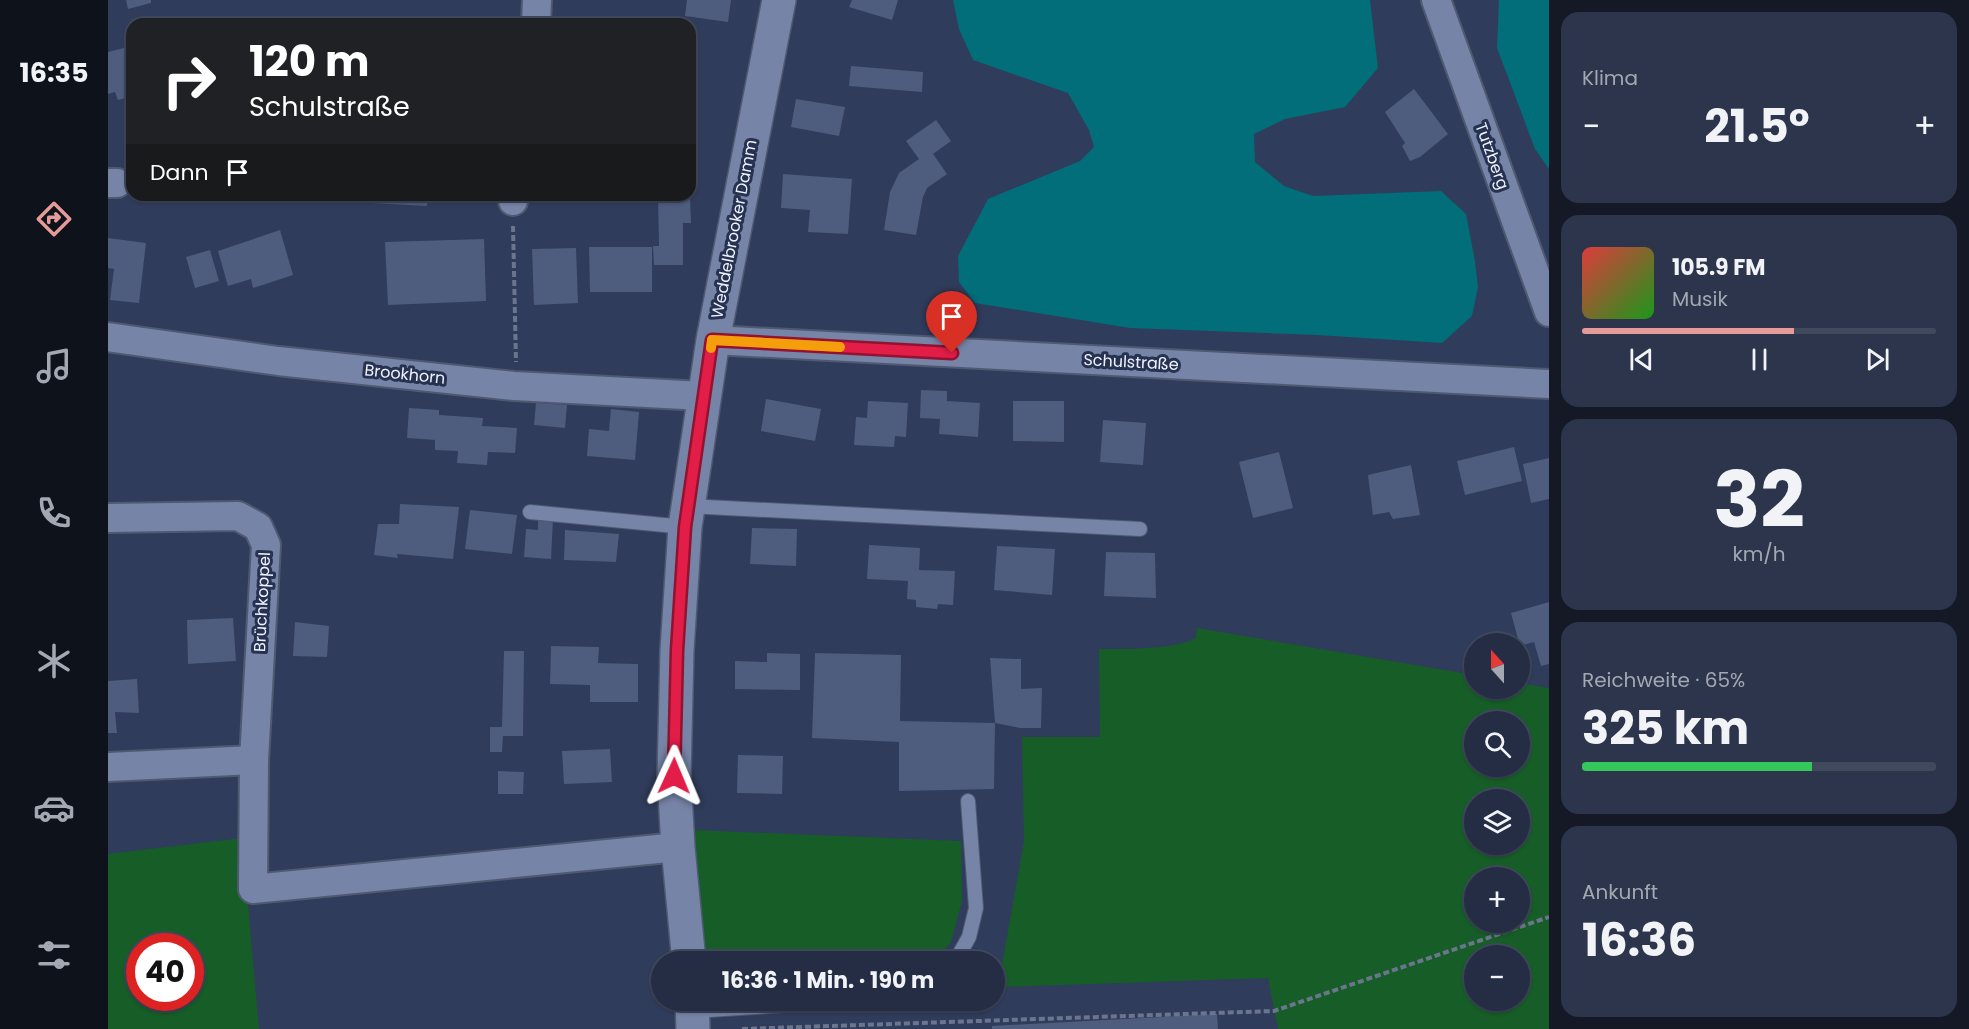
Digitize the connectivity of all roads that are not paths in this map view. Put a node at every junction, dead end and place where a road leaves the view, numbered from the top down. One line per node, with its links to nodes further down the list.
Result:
1 (537, 0): 4 (street)
2 (779, 0): 7 (street, Weddelbrooker Damm)
3 (1436, 0): 5 (street, Tutzberg)
4 (536, 18)
5 (1549, 312)
6 (108, 337): 9 (street, Brookhorn)
7 (712, 340): 8 (street, Schulstraße); 9 (street, Weddelbrooker Damm)
8 (1549, 384)
9 (703, 396): 11 (street, Weddelbrooker Damm)
10 (530, 512): 11 (lane)
11 (686, 516): 13 (lane); 17 (street, Weddelbrooker Damm)
12 (108, 518): 14 (street, Brüchkoppel)
13 (1140, 529)
14 (254, 759): 15 (street); 17 (street, Brüchkoppel)
15 (108, 766)
16 (968, 801): 19 (lane)
17 (678, 847): 18 (street, Weddelbrooker Damm)
18 (688, 951)
19 (961, 951)
20 (719, 1011): 21 (lane)
21 (693, 1013)

